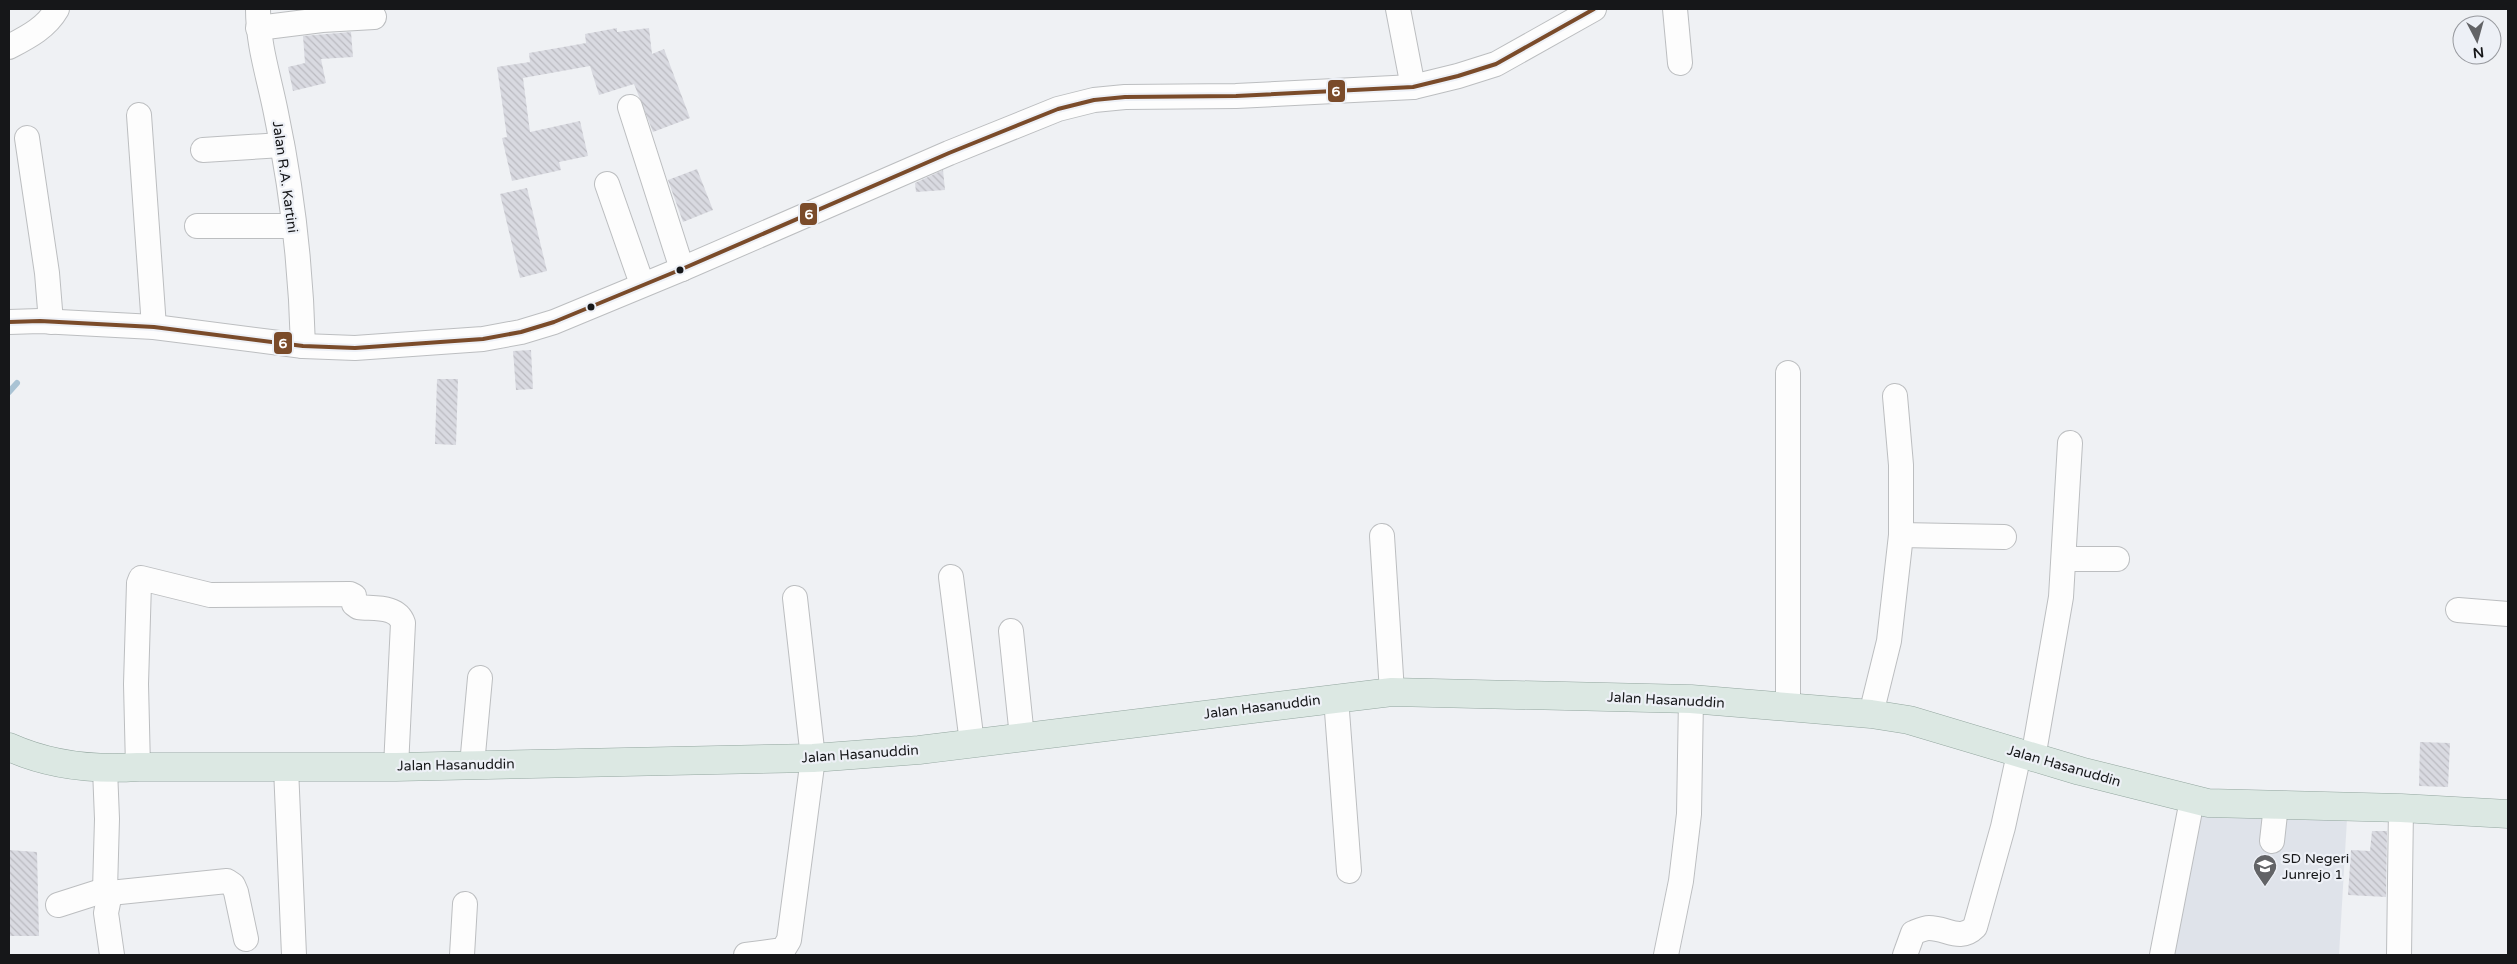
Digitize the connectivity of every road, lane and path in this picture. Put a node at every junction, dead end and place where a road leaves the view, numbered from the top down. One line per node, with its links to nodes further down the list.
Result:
1 (57, 9): 7 (street)
2 (1398, 9): 9 (street)
3 (1594, 9): 9 (street)
4 (1675, 9): 8 (street)
5 (374, 17): 6 (street)
6 (258, 19): 13 (street, Jalan R.A. Kartini)
7 (9, 47)
8 (1680, 63)
9 (1413, 87): 18 (street)
10 (630, 106): 18 (street)
11 (139, 115): 22 (street)
12 (27, 138): 21 (street)
13 (282, 146): 14 (street); 17 (street, Jalan R.A. Kartini)
14 (203, 150)
15 (607, 184): 19 (street)
16 (197, 226): 17 (street)
17 (294, 226): 23 (street, Jalan R.A. Kartini)
18 (682, 269): 19 (street)
19 (642, 284): 23 (street)
20 (9, 322): 21 (street)
21 (50, 322): 22 (street)
22 (154, 327): 23 (street)
23 (303, 346)
24 (1788, 373): 41 (street)
25 (1895, 396): 27 (street)
26 (2070, 443): 30 (street)
27 (1901, 535): 29 (street); 42 (street)
28 (1382, 536): 38 (street)
29 (2004, 537)
30 (2064, 559): 31 (street); 46 (street)
31 (2116, 559)
32 (951, 577): 44 (street)
33 (795, 598): 47 (street)
34 (2458, 610): 35 (street)
35 (2508, 614)
36 (1011, 631): 43 (street)
37 (480, 678): 48 (street)
38 (1392, 692): 39 (main road, Jalan Hasanuddin); 40 (main road, Jalan Hasanuddin)
39 (1336, 698): 43 (main road, Jalan Hasanuddin); 58 (street)
40 (1692, 699): 41 (main road, Jalan Hasanuddin); 67 (street)
41 (1788, 708): 42 (main road, Jalan Hasanuddin)
42 (1871, 714): 46 (main road, Jalan Hasanuddin)
43 (1022, 737): 44 (main road, Jalan Hasanuddin)
44 (972, 744): 47 (main road, Jalan Hasanuddin)
45 (9, 747): 52 (main road, Jalan Hasanuddin)
46 (2026, 756): 53 (main road, Jalan Hasanuddin); 68 (street)
47 (813, 758): 48 (main road, Jalan Hasanuddin); 66 (street)
48 (472, 765): 50 (main road, Jalan Hasanuddin)
49 (138, 767): 50 (street); 51 (main road, Jalan Hasanuddin); 52 (main road, Jalan Hasanuddin)
50 (396, 767): 51 (main road, Jalan Hasanuddin)
51 (286, 768): 64 (street)
52 (104, 769): 59 (street)
53 (2192, 800): 54 (main road, Jalan Hasanuddin); 69 (street)
54 (2276, 805): 55 (main road, Jalan Hasanuddin); 57 (street)
55 (2401, 808): 56 (main road, Jalan Hasanuddin); 70 (street)
56 (2508, 814)
57 (2272, 841)
58 (1348, 871)
59 (107, 892): 61 (street); 62 (street); 63 (street)
60 (465, 904): 65 (street)
61 (58, 905)
62 (246, 939)
63 (112, 955)
64 (294, 955)
65 (462, 955)
66 (746, 955)
67 (1666, 955)
68 (1905, 955)
69 (2162, 955)
70 (2399, 955)

